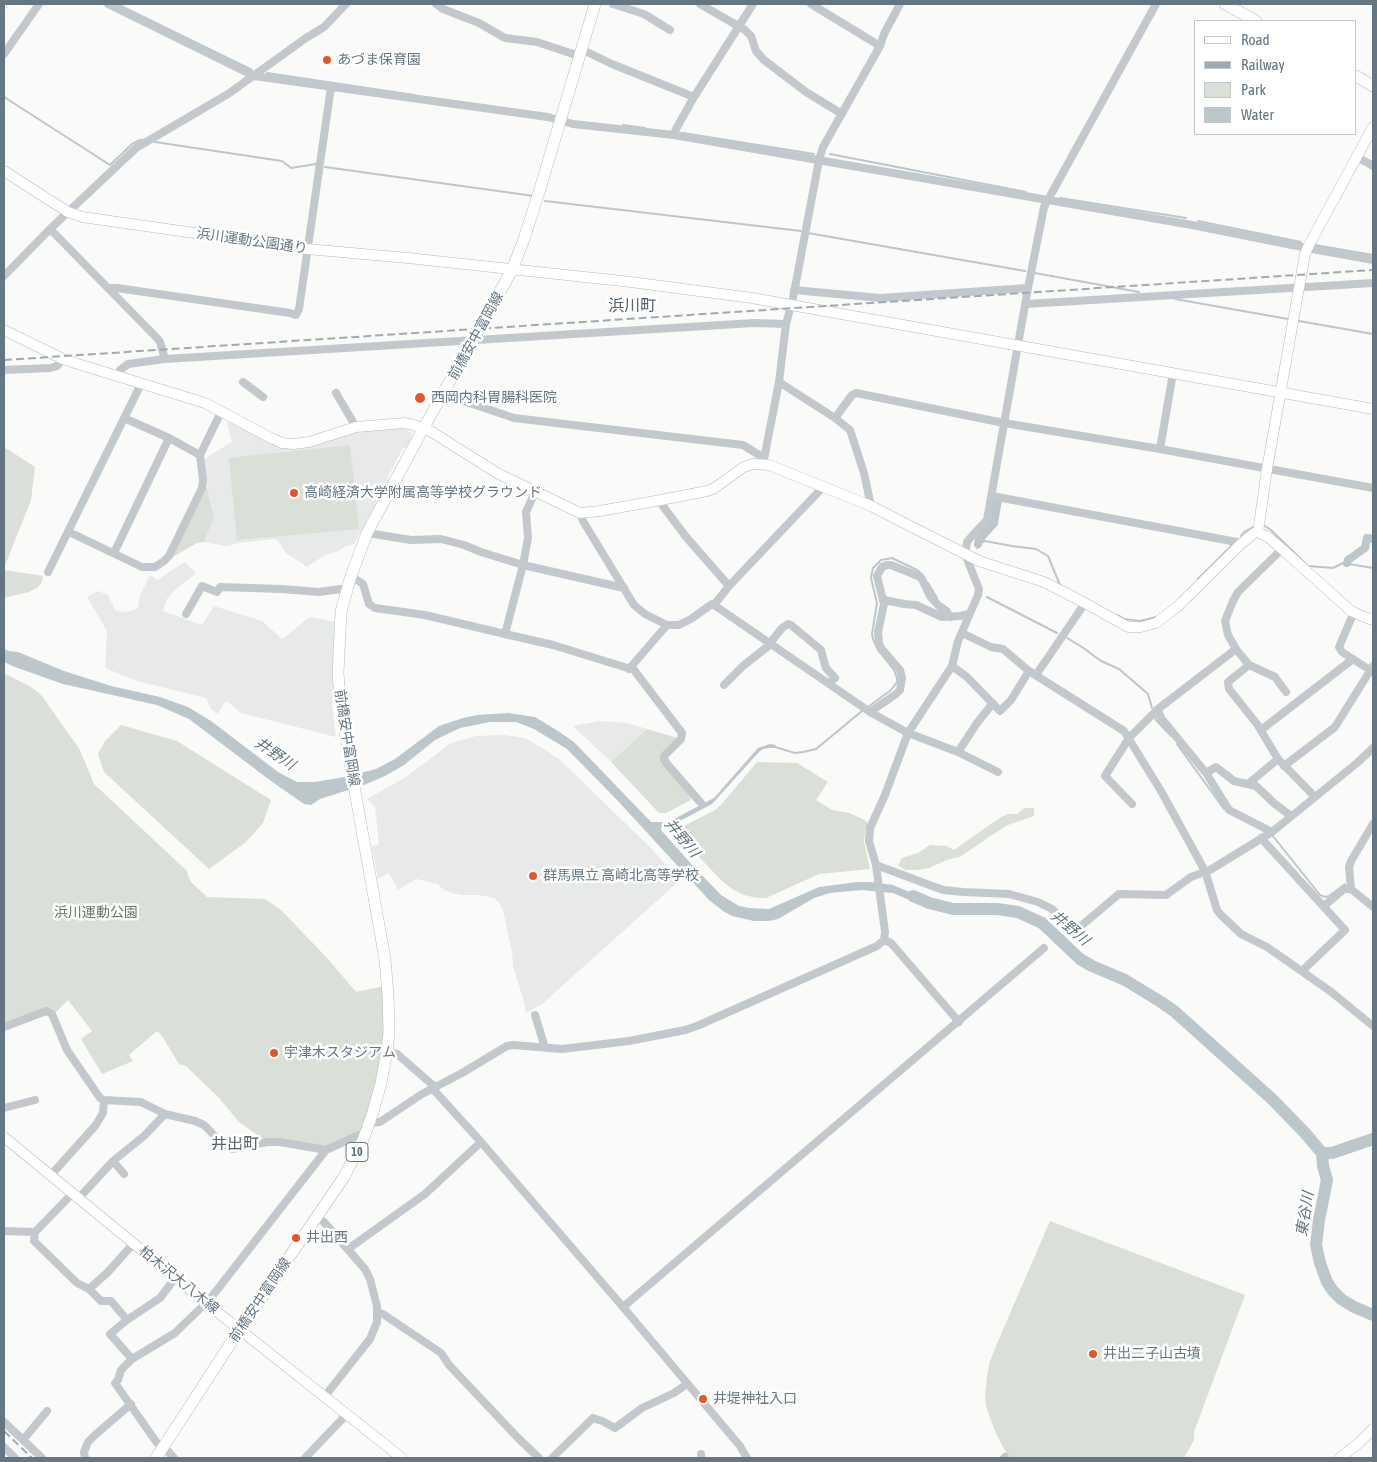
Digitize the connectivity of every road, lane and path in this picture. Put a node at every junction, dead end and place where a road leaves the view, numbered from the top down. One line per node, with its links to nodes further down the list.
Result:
1 (39, 4): 18 (street)
2 (108, 4): 19 (street)
3 (346, 4): 19 (street)
4 (436, 4): 17 (street)
5 (595, 4): 17 (main road, 前橋安中富岡線 / 10)
6 (613, 4): 15 (street)
7 (700, 4): 14 (street)
8 (753, 4): 14 (street)
9 (811, 4): 16 (street)
10 (900, 4): 16 (street)
11 (1156, 4): 32 (street)
12 (1225, 4): 13 (main road)
13 (1254, 20)
14 (740, 26): 23 (street); 24 (street)
15 (670, 30)
16 (880, 46): 24 (street)
17 (580, 53): 23 (street); 25 (main road, 前橋安中富岡線 / 10)
18 (4, 54)
19 (254, 76): 22 (street); 33 (street)
20 (1357, 77): 21 (main road)
21 (1373, 86)
22 (331, 87): 25 (street); 36 (street)
23 (694, 97): 27 (street)
24 (842, 114): 29 (street)
25 (560, 120): 27 (street); 38 (main road, 前橋安中富岡線 / 10)
26 (1373, 127): 28 (street)
27 (674, 136): 29 (street)
28 (1357, 157): 30 (street); 35 (street)
29 (819, 160): 32 (street); 44 (street)
30 (1373, 166)
31 (4, 171): 33 (street, 浜川運動公園通り)
32 (1046, 201): 35 (street); 43 (street)
33 (68, 212): 34 (street); 36 (street, 浜川運動公園通り)
34 (50, 229): 39 (street); 42 (street)
35 (1307, 248): 37 (street); 41 (street)
36 (307, 249): 38 (street, 浜川運動公園通り); 42 (street)
37 (1373, 260)
38 (512, 270): 46 (street, 浜川運動公園通り); 49 (main road, 前橋安中富岡線 / 10)
39 (4, 276)
40 (1373, 283): 41 (street)
41 (1300, 286): 45 (street); 59 (street)
42 (108, 288): 52 (street)
43 (1028, 288): 44 (street); 45 (street)
44 (794, 290): 46 (street)
45 (1026, 304): 50 (street)
46 (790, 305): 47 (street); 50 (street, 浜川運動公園通り)
47 (786, 324): 49 (street); 57 (street)
48 (4, 330): 51 (street)
49 (473, 340): 52 (street); 61 (main road, 前橋安中富岡線 / 10)
50 (1018, 346): 54 (street, 浜川運動公園通り); 67 (street)
51 (63, 358): 53 (street); 55 (street)
52 (165, 359): 55 (street)
53 (4, 370)
54 (1173, 373): 59 (street, 浜川運動公園通り); 71 (street)
55 (117, 376): 58 (street)
56 (243, 382): 62 (street)
57 (779, 382): 66 (street); 73 (street)
58 (141, 384): 64 (street); 65 (street)
59 (1281, 392): 63 (street, 浜川運動公園通り); 74 (street)
60 (336, 393): 68 (street)
61 (443, 394): 69 (main road, 前橋安中富岡線 / 10); 73 (street)
62 (263, 397)
63 (1373, 409)
64 (221, 412): 68 (street); 72 (street)
65 (124, 418): 70 (street); 82 (street)
66 (835, 418): 67 (street); 80 (street)
67 (1004, 423): 71 (street); 78 (street)
68 (356, 427): 69 (street)
69 (423, 429): 77 (street); 84 (main road, 前橋安中富岡線 / 10)
70 (168, 438): 72 (street); 87 (street)
71 (1160, 449): 74 (street)
72 (200, 456): 87 (street)
73 (762, 464): 75 (street); 79 (street)
74 (1267, 469): 76 (street); 83 (street)
75 (824, 486): 80 (street); 92 (street)
76 (1373, 488)
77 (535, 492): 81 (street); 89 (street)
78 (992, 496): 85 (street); 88 (street)
79 (661, 500): 81 (street); 92 (street)
80 (871, 506): 88 (street)
81 (580, 513): 93 (street)
82 (68, 532): 87 (street); 90 (street)
83 (1258, 532): 85 (street); 86 (street)
84 (366, 534): 89 (street); 91 (main road, 前橋安中富岡線 / 10)
85 (1242, 543): 95 (street)
86 (1282, 549): 97 (street); 106 (street)
87 (114, 553)
88 (965, 554): 95 (street); 99 (street)
89 (523, 565): 93 (street); 104 (street)
90 (48, 572)
91 (349, 585): 98 (street); 104 (street); 149 (main road, 前橋安中富岡線 / 10)
92 (729, 586): 96 (street)
93 (624, 588): 102 (street)
94 (884, 600): 100 (street); 100 (street); 117 (street)
95 (1085, 602): 112 (street)
96 (714, 605): 102 (street); 105 (street)
97 (1354, 612): 101 (street); 107 (street)
98 (186, 614)
99 (969, 614): 100 (street); 103 (street)
100 (951, 616)
101 (1373, 620)
102 (667, 625): 110 (street)
103 (962, 633): 109 (street); 112 (street)
104 (505, 634): 110 (street)
105 (770, 643): 113 (street); 113 (street); 114 (street)
106 (1236, 649): 108 (street); 118 (street)
107 (1353, 659): 111 (street); 119 (street)
108 (1248, 664): 115 (street); 119 (street)
109 (952, 666): 116 (street); 120 (street)
110 (629, 669): 130 (street)
111 (1373, 669): 125 (street)
112 (1032, 673): 116 (street); 121 (street)
113 (830, 683): 117 (street)
114 (724, 685)
115 (1286, 692)
116 (993, 703): 123 (street)
117 (867, 709): 120 (street)
118 (1158, 709): 121 (street); 127 (street)
119 (1261, 730): 124 (street)
120 (908, 733): 123 (street); 136 (street)
121 (1130, 738): 131 (street); 137 (street)
122 (1373, 748): 129 (street)
123 (958, 752): 126 (street)
124 (1278, 759): 125 (street); 128 (street)
125 (1284, 766): 129 (street)
126 (998, 772)
127 (1206, 773): 128 (street); 134 (street)
128 (1248, 784): 132 (street)
129 (1315, 797): 132 (street)
130 (699, 804)
131 (1132, 804)
132 (1291, 816): 134 (street)
133 (1373, 824): 138 (street)
134 (1272, 832): 135 (street)
135 (1261, 838): 137 (street); 139 (street)
136 (876, 866): 137 (street); 141 (street)
137 (1205, 872): 143 (street)
138 (1351, 889): 139 (street); 140 (street)
139 (1324, 906): 143 (street)
140 (1373, 907)
141 (884, 940): 145 (street); 148 (street)
142 (1044, 948): 145 (street)
143 (1302, 971): 146 (street)
144 (535, 1015): 148 (street)
145 (959, 1022): 171 (street)
146 (1373, 1026)
147 (4, 1027): 152 (street)
148 (545, 1048): 150 (street)
149 (387, 1051): 150 (street); 155 (main road, 前橋安中富岡線 / 10)
150 (433, 1087): 155 (street); 157 (street)
151 (35, 1100): 153 (street)
152 (104, 1100): 154 (street); 161 (street)
153 (4, 1108)
154 (165, 1114): 158 (street); 159 (street)
155 (367, 1129): 158 (street); 163 (main road, 前橋安中富岡線 / 10)
156 (4, 1137): 161 (street, 柏木沢大八木線)
157 (481, 1142): 167 (street); 171 (street)
158 (326, 1150): 170 (street)
159 (113, 1161): 160 (street); 162 (street)
160 (124, 1174)
161 (51, 1175): 162 (street, 柏木沢大八木線)
162 (76, 1195): 165 (street); 166 (street, 柏木沢大八木線)
163 (317, 1217): 167 (street); 174 (main road, 前橋安中富岡線 / 10)
164 (4, 1231): 165 (street)
165 (35, 1232): 169 (street)
166 (134, 1244): 168 (street, 柏木沢大八木線); 169 (street)
167 (348, 1249): 172 (street)
168 (176, 1277): 170 (street, 柏木沢大八木線); 173 (street)
169 (89, 1289): 173 (street)
170 (206, 1303): 174 (street, 柏木沢大八木線); 175 (street)
171 (623, 1307): 176 (street)
172 (378, 1313): 177 (street); 193 (street)
173 (127, 1320): 175 (street)
174 (240, 1329): 177 (street, 柏木沢大八木線); 185 (main road, 前橋安中富岡線 / 10)
175 (132, 1359): 178 (street)
176 (687, 1384): 194 (street); 195 (street)
177 (325, 1396): 180 (street, 柏木沢大八木線)
178 (131, 1404): 185 (street); 188 (street)
179 (47, 1411): 183 (street)
180 (347, 1414): 191 (street); 192 (street, 柏木沢大八木線)
181 (4, 1422): 183 (street)
182 (1373, 1429): 196 (street)
183 (23, 1440): 187 (street)
184 (4, 1447): 186 (street)
185 (165, 1447): 189 (main road, 前橋安中富岡線 / 10); 190 (street)
186 (15, 1458)
187 (42, 1458)
188 (85, 1458)
189 (156, 1458)
190 (174, 1458)
191 (305, 1458)
192 (402, 1458)
193 (539, 1458)
194 (552, 1458)
195 (747, 1458)
196 (1340, 1458)

